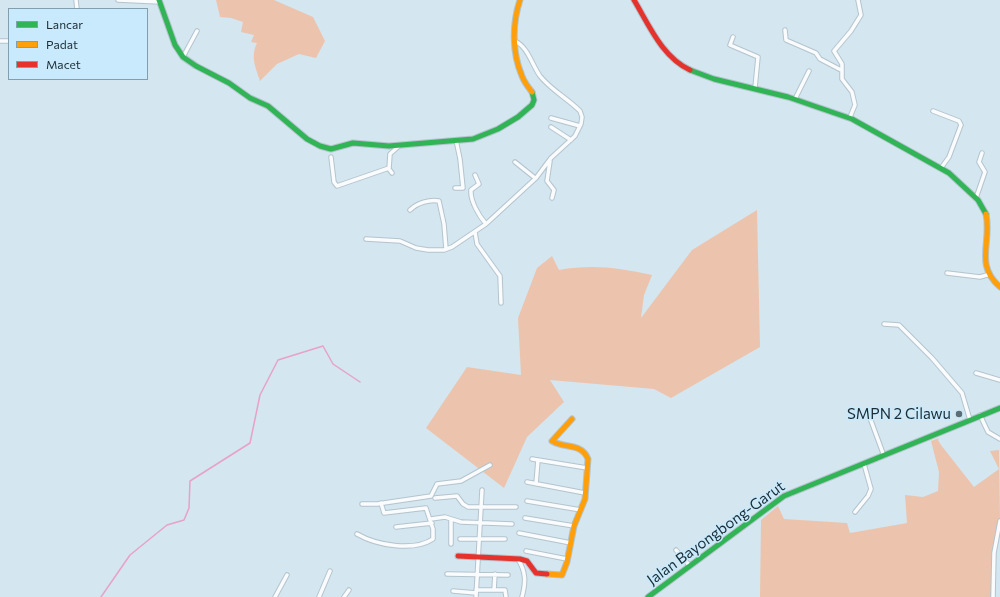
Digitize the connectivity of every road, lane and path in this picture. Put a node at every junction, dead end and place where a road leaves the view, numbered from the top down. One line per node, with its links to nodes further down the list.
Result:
1 (118, 0): 5 (street)
2 (520, 0): 9 (street)
3 (634, 0): 13 (street)
4 (858, 0): 11 (street)
5 (160, 1): 10 (street)
6 (786, 30): 11 (street)
7 (197, 31): 10 (street)
8 (733, 37): 13 (street)
9 (515, 41): 18 (street); 21 (street)
10 (182, 57): 22 (street)
11 (841, 70): 16 (street)
12 (809, 71): 14 (street)
13 (755, 88): 14 (street)
14 (795, 99): 16 (street)
15 (933, 111): 28 (street)
16 (850, 117): 28 (street)
17 (551, 118): 18 (street)
18 (579, 125): 20 (street)
19 (551, 127): 20 (street)
20 (569, 138): 25 (street)
21 (456, 140): 22 (street); 32 (street)
22 (399, 146): 27 (street)
23 (982, 152): 34 (street)
24 (330, 157): 27 (street)
25 (550, 160): 31 (street); 33 (street)
26 (514, 162): 31 (street)
27 (389, 168): 29 (street)
28 (941, 168): 34 (street)
29 (392, 173)
30 (475, 175): 36 (street)
31 (534, 177): 36 (street)
32 (455, 188)
33 (552, 198)
34 (976, 198): 41 (street)
35 (410, 210): 39 (street)
36 (484, 222): 37 (street)
37 (475, 232): 39 (street); 43 (street)
38 (366, 239): 39 (street)
39 (446, 249)
40 (947, 272): 41 (street)
41 (987, 275): 42 (street)
42 (1000, 287)
43 (501, 303)
44 (884, 324): 51 (street)
45 (976, 374): 46 (street)
46 (1000, 380)
47 (1000, 408): 48 (street, Jalan Bayongbong-Garut)
48 (980, 415): 51 (street, Jalan Bayongbong-Garut); 52 (street)
49 (870, 418): 53 (street)
50 (572, 419): 58 (street)
51 (970, 420): 53 (street, Jalan Bayongbong-Garut)
52 (1000, 439)
53 (884, 456): 56 (street, Jalan Bayongbong-Garut)
54 (532, 459): 55 (street)
55 (538, 460): 58 (street); 60 (street)
56 (864, 464): 70 (street); 92 (street, Jalan Bayongbong-Garut)
57 (490, 465): 66 (street)
58 (587, 468): 62 (street)
59 (527, 482): 60 (street)
60 (536, 484): 62 (street)
61 (482, 490): 67 (street)
62 (585, 493): 69 (street)
63 (435, 498): 67 (street)
64 (527, 501): 69 (street)
65 (362, 504): 66 (street)
66 (381, 504): 73 (street)
67 (481, 506): 68 (street); 75 (street)
68 (516, 507)
69 (580, 510): 77 (street)
70 (855, 512)
71 (525, 518): 77 (street)
72 (451, 520): 73 (street); 75 (street); 85 (street)
73 (431, 521): 78 (street); 80 (street)
74 (1000, 521): 109 (street)
75 (480, 523): 76 (street); 82 (street)
76 (512, 524)
77 (574, 526): 84 (street)
78 (396, 527)
79 (519, 533): 84 (street)
80 (356, 534)
81 (460, 539): 82 (street)
82 (478, 539): 83 (street); 89 (street)
83 (505, 539)
84 (571, 543): 91 (street)
85 (451, 544)
86 (676, 550): 92 (street)
87 (526, 551): 91 (street)
88 (458, 556): 89 (street)
89 (477, 557): 90 (street); 95 (street)
90 (519, 559): 91 (street); 107 (street)
91 (567, 559)
92 (690, 566): 108 (street, Jalan Bayongbong-Garut)
93 (330, 571): 104 (street)
94 (448, 574): 95 (street)
95 (477, 574): 96 (street); 102 (street)
96 (495, 574): 98 (street); 100 (street)
97 (287, 575): 103 (street)
98 (508, 575)
99 (349, 590): 105 (street)
100 (494, 590): 102 (street); 106 (street)
101 (453, 591): 102 (street)
102 (476, 593)
103 (275, 597)
104 (319, 597)
105 (344, 597)
106 (506, 597)
107 (522, 597)
108 (648, 597)
109 (993, 597)

